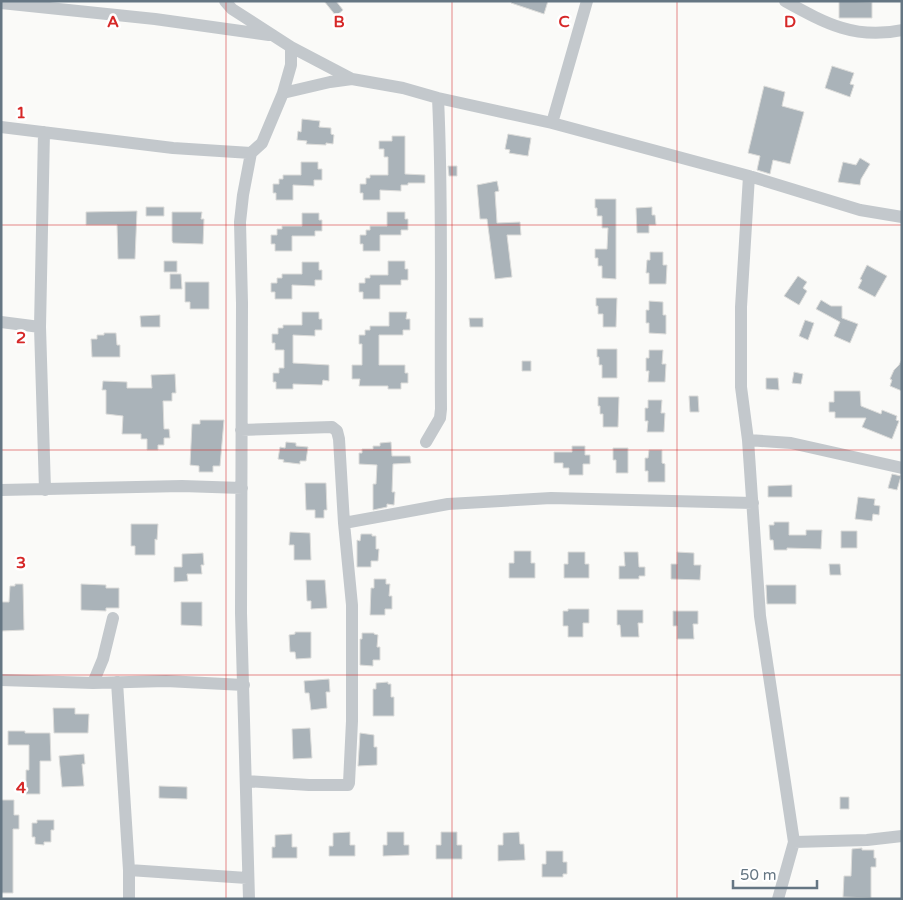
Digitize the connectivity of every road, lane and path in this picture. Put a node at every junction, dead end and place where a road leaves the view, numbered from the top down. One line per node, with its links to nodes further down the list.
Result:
1 (225, 1): 6 (street)
2 (587, 1): 11 (street)
3 (785, 1): 5 (street)
4 (1, 3): 6 (street)
5 (902, 30)
6 (274, 35): 7 (street)
7 (292, 47): 8 (street); 9 (street)
8 (352, 79): 9 (street); 10 (street)
9 (283, 94): 14 (street)
10 (438, 98): 11 (street); 21 (street)
11 (552, 123): 15 (street)
12 (1, 127): 13 (street)
13 (44, 132): 14 (street); 18 (street)
14 (251, 153): 19 (street)
15 (749, 176): 16 (street); 20 (street)
16 (902, 217)
17 (1, 322): 18 (street)
18 (40, 327): 25 (street)
19 (241, 430): 23 (street); 27 (street)
20 (748, 440): 22 (street); 26 (street)
21 (426, 442)
22 (902, 468)
23 (242, 488): 25 (street); 32 (street)
24 (1, 490): 25 (street)
25 (45, 490)
26 (753, 503): 27 (street); 35 (street)
27 (344, 523): 33 (street)
28 (113, 618): 31 (street)
29 (1, 680): 31 (street)
30 (117, 682): 31 (street); 32 (street); 36 (street)
31 (93, 683)
32 (244, 685): 33 (street)
33 (246, 781): 37 (street)
34 (902, 836): 35 (street)
35 (794, 842): 40 (street)
36 (129, 870): 37 (street); 38 (street)
37 (248, 878): 39 (street)
38 (129, 899)
39 (249, 899)
40 (778, 899)

